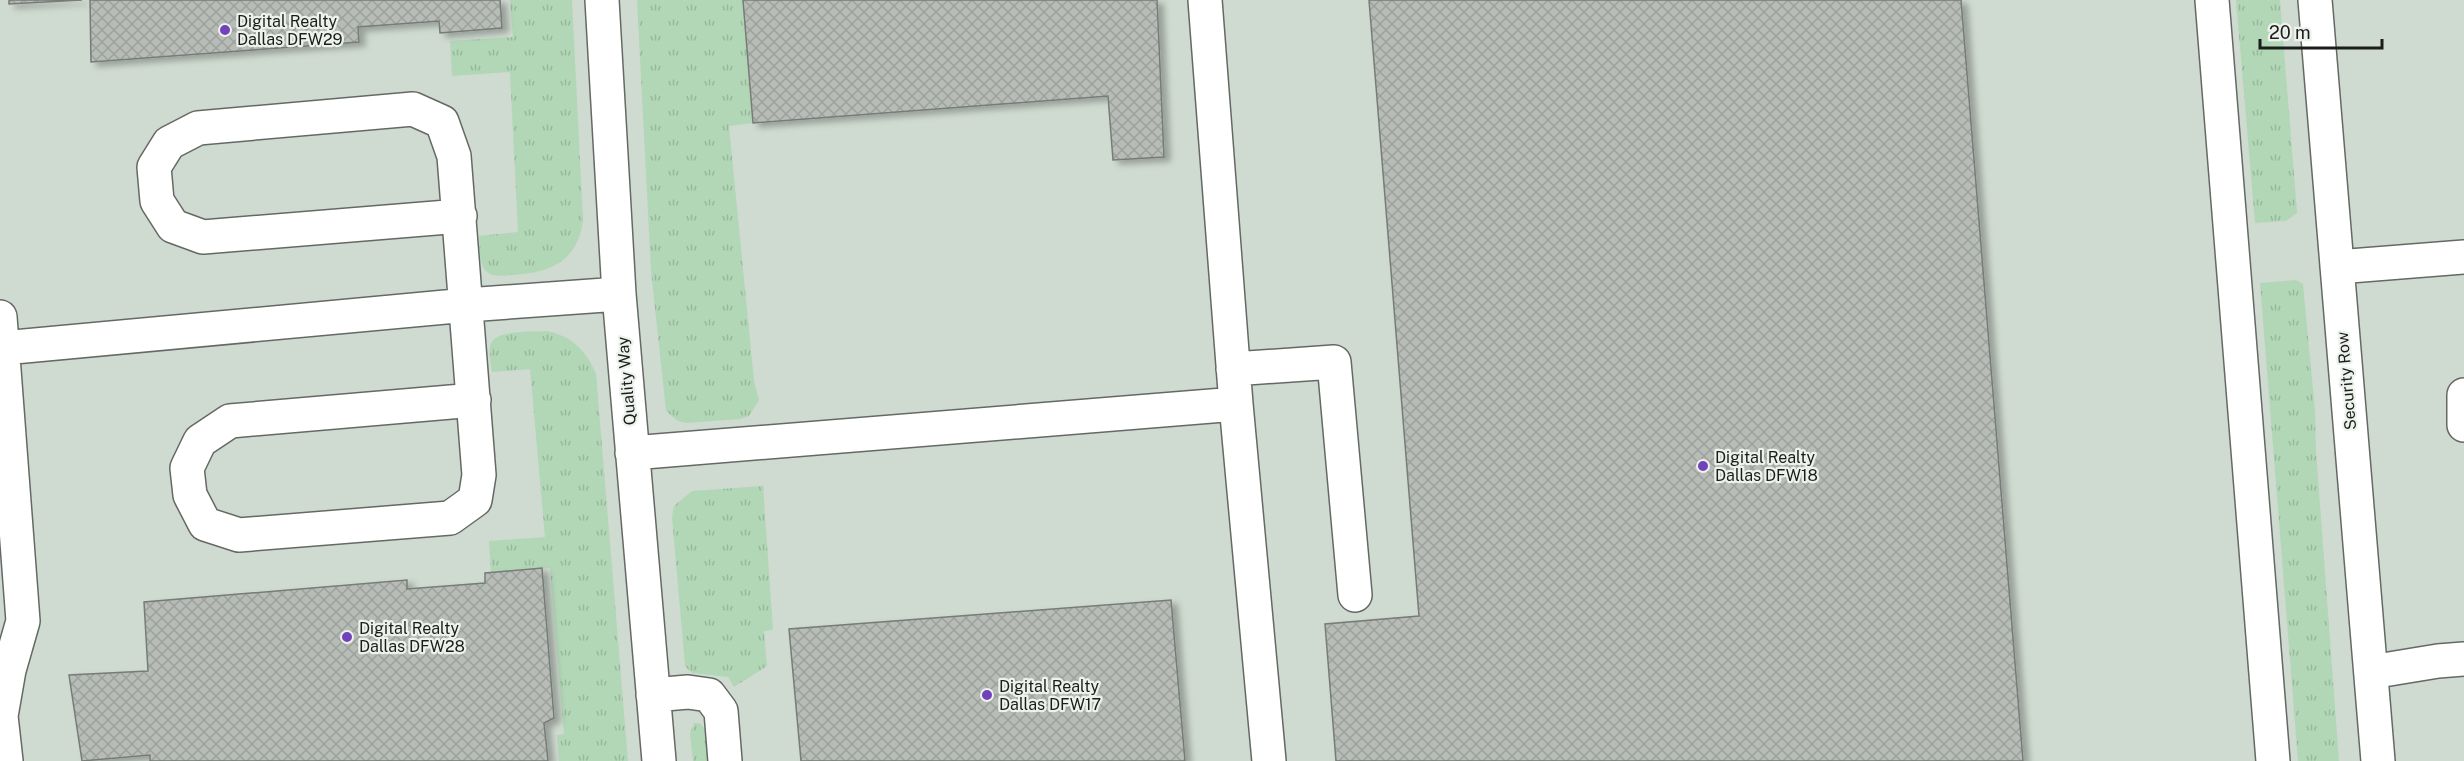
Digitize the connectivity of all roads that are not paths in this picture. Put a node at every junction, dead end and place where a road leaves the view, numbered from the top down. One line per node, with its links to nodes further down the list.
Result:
1 (602, 0): 8 (street, Quality Way)
2 (1205, 0): 11 (street)
3 (2212, 0): 25 (street)
4 (2315, 0): 7 (street, Security Row)
5 (460, 216): 5 (street); 9 (street)
6 (2464, 257): 7 (street)
7 (2337, 267): 19 (street, Security Row)
8 (619, 294): 9 (street); 16 (street, Quality Way)
9 (467, 305): 10 (street); 13 (street)
10 (1, 333): 21 (street)
11 (1233, 369): 14 (street); 17 (street)
12 (2464, 395): 15 (street)
13 (474, 400): 13 (street)
14 (1236, 404): 16 (street); 24 (street)
15 (2464, 425)
16 (632, 453): 20 (street, Quality Way)
17 (1355, 595)
18 (2464, 659): 19 (street)
19 (2371, 672): 26 (street, Security Row)
20 (653, 695): 22 (street, Quality Way); 23 (street)
21 (6, 761)
22 (659, 761)
23 (725, 761)
24 (1269, 761)
25 (2273, 761)
26 (2378, 761)

